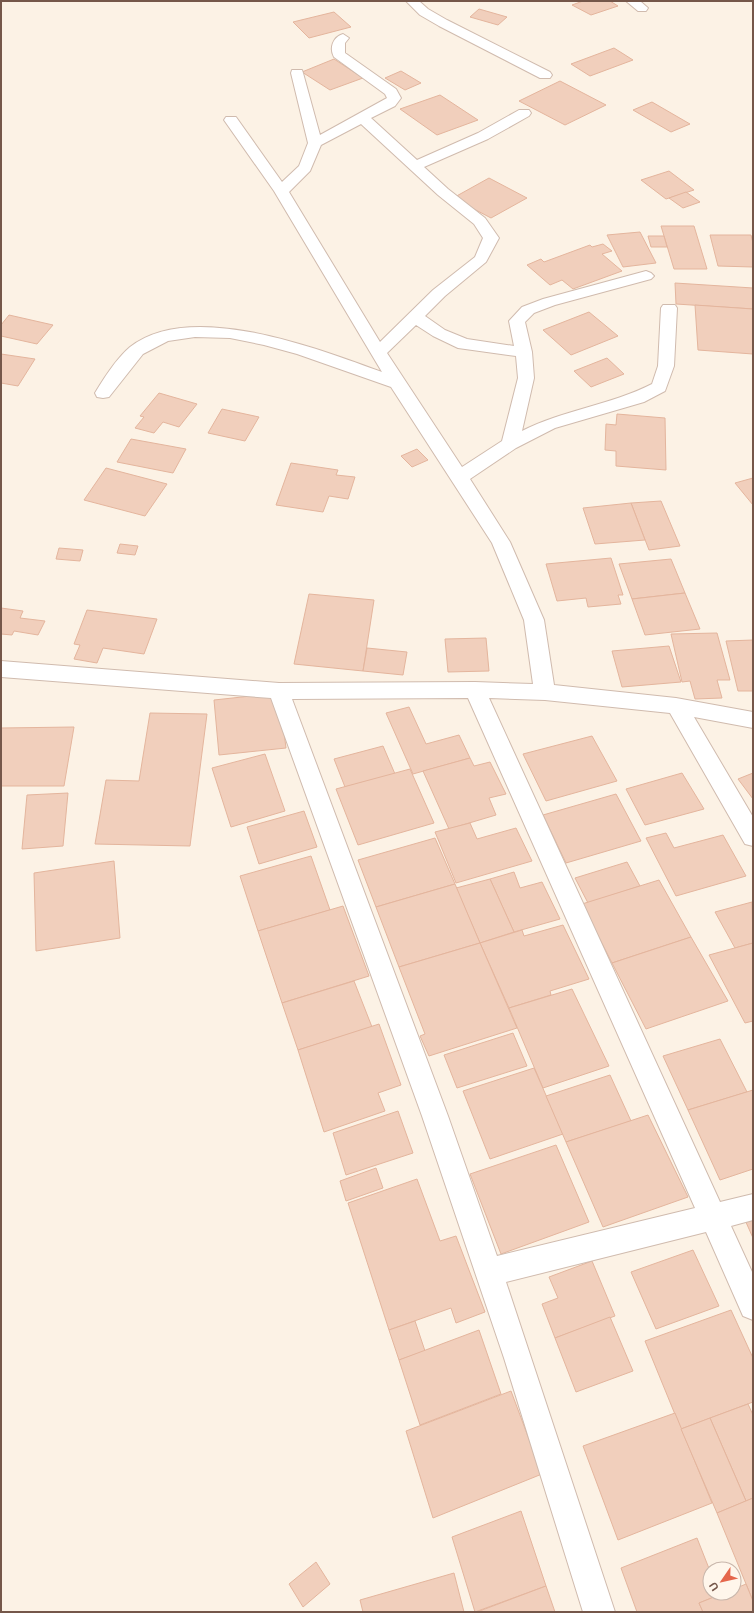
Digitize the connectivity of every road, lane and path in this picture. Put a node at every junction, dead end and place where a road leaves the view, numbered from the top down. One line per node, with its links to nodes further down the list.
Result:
1 (412, 1): 4 (street)
2 (343, 38): 6 (street)
3 (297, 73): 8 (street)
4 (546, 75)
5 (524, 113): 9 (street)
6 (363, 118): 8 (street); 9 (street)
7 (231, 120): 10 (street)
8 (315, 143): 10 (street)
9 (415, 166): 13 (street)
10 (281, 191): 15 (street)
11 (646, 276): 14 (street)
12 (669, 308): 18 (street)
13 (415, 317): 14 (street); 15 (street)
14 (524, 352): 18 (street)
15 (378, 353): 16 (street)
16 (397, 383): 17 (street); 19 (street)
17 (103, 393)
18 (510, 444): 19 (street)
19 (460, 477): 23 (street)
20 (1, 669): 22 (street)
21 (475, 690): 22 (street); 23 (street); 28 (street)
22 (278, 691): 29 (street)
23 (544, 692): 24 (street)
24 (676, 706): 25 (street); 26 (street)
25 (753, 720)
26 (753, 837)
27 (753, 1207): 28 (street)
28 (712, 1216): 29 (street); 30 (street)
29 (489, 1272): 31 (street)
30 (753, 1306)
31 (599, 1612)

